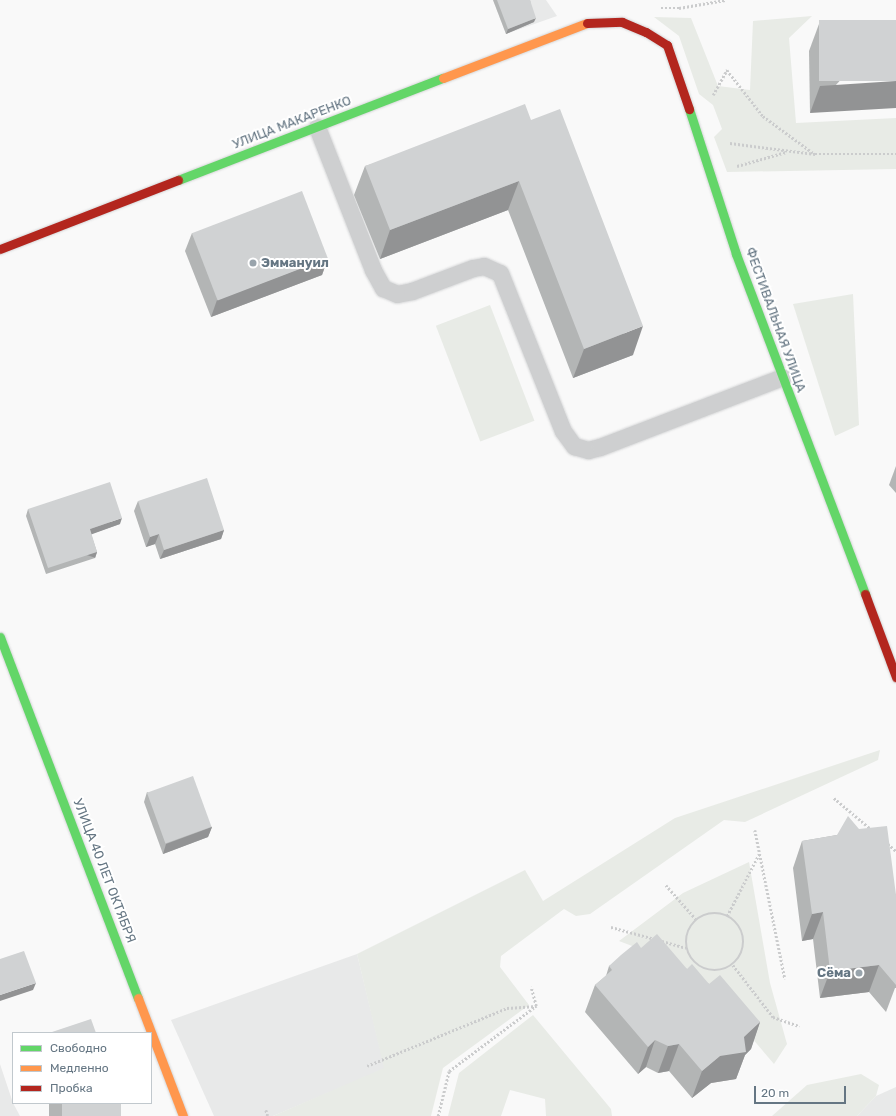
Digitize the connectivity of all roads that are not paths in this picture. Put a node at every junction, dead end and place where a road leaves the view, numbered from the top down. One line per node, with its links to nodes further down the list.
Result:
1 (592, 21): 2 (street, УЛИЦА МАКАРЕНКО); 4 (street, ФЕСТИВАЛЬНАЯ УЛИЦА)
2 (317, 127): 3 (street, УЛИЦА МАКАРЕНКО); 4 (lane)
3 (0, 249)
4 (782, 377): 6 (street, ФЕСТИВАЛЬНАЯ УЛИЦА)
5 (0, 637): 7 (street, УЛИЦА 40 ЛЕТ ОКТЯБРЯ)
6 (896, 677)
7 (151, 1032)
8 (152, 1035): 9 (street, УЛИЦА 40 ЛЕТ ОКТЯБРЯ)
9 (183, 1116)

